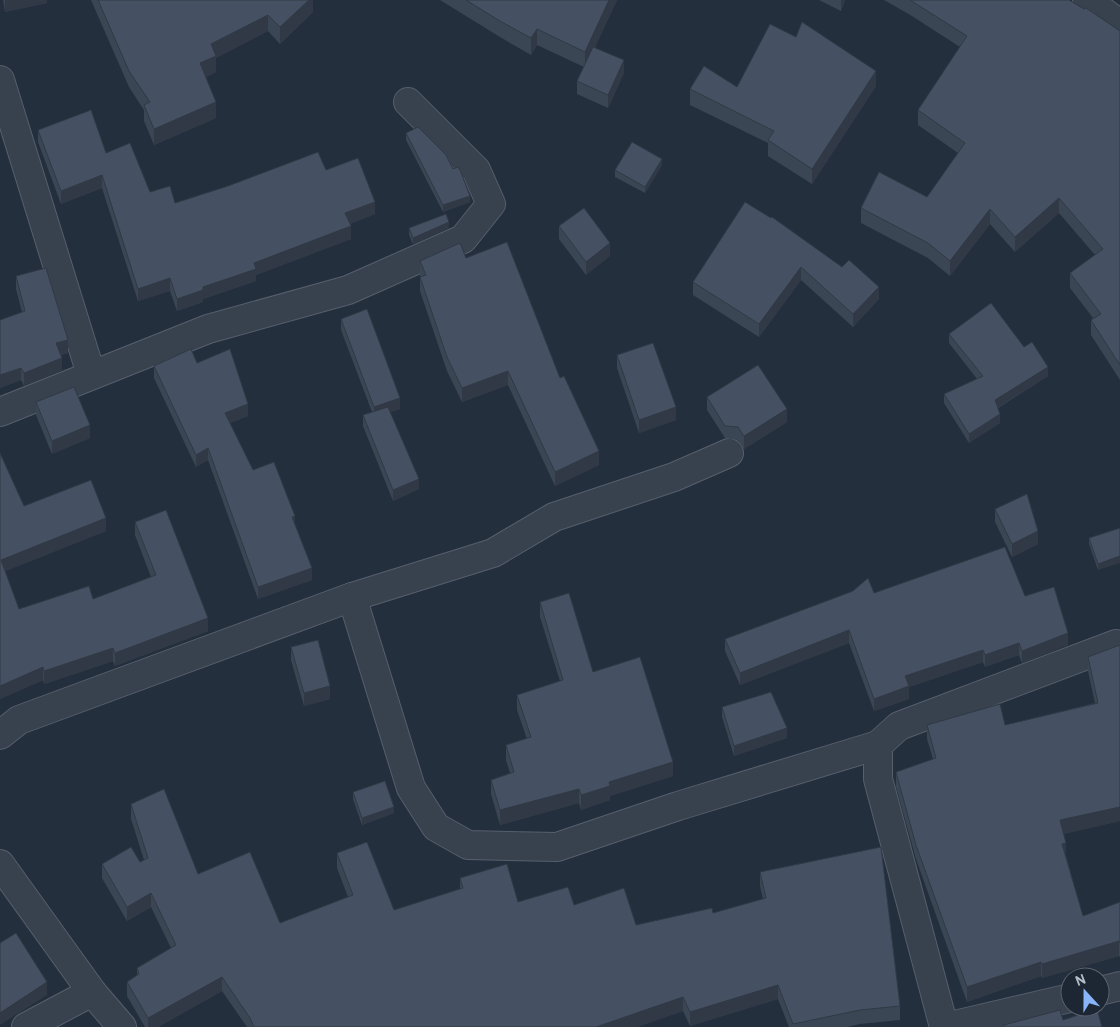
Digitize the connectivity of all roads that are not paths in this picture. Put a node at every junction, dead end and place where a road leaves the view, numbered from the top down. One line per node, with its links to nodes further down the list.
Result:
1 (1087, 0): 2 (street)
2 (1120, 24)
3 (0, 80): 5 (street)
4 (408, 102): 5 (street)
5 (91, 374): 6 (street)
6 (0, 412)
7 (730, 453): 8 (street)
8 (352, 597): 10 (street); 11 (street)
9 (1116, 644): 11 (street)
10 (0, 735)
11 (878, 745): 17 (street)
12 (0, 864): 13 (street)
13 (92, 992): 15 (street); 16 (street)
14 (1060, 1000): 17 (street)
15 (26, 1027)
16 (122, 1027)
17 (945, 1027)

